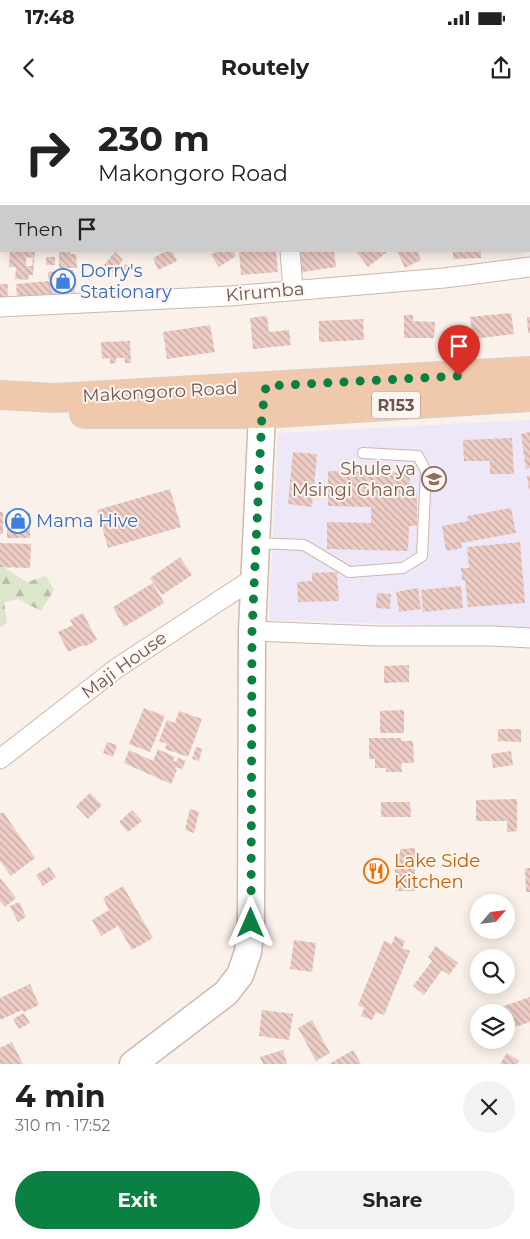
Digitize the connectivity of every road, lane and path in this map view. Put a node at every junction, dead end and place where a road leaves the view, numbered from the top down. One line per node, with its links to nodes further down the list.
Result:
1 (290, 252): 3 (street)
2 (530, 267): 3 (street, Kirumba)
3 (293, 290): 4 (street, Kirumba)
4 (0, 307)
5 (530, 371): 6 (main road, Makongoro Road / R153)
6 (266, 386): 7 (main road, Makongoro Road / R153); 10 (main road)
7 (0, 395)
8 (530, 397): 10 (main road, Makongoro Road / R153)
9 (0, 414): 10 (main road, Makongoro Road / R153)
10 (262, 414): 12 (main road)
11 (362, 453): 12 (lane)
12 (255, 543): 13 (main road)
13 (254, 578): 14 (main road); 16 (street, Maji House)
14 (252, 631): 15 (street); 17 (main road)
15 (530, 638)
16 (0, 759)
17 (133, 1064)

